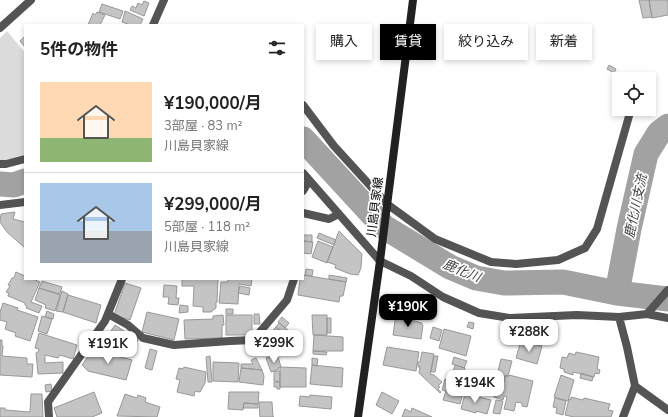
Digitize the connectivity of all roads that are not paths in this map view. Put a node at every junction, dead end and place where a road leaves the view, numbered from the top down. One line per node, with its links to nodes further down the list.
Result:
1 (31, 0): 5 (street)
2 (164, 0): 4 (street)
3 (413, 0): 14 (main road, 川島貝家線)
4 (153, 24)
5 (0, 28)
6 (304, 106): 14 (street)
7 (629, 116): 14 (street)
8 (24, 158): 9 (street)
9 (0, 164)
10 (304, 174): 11 (street)
11 (309, 181): 12 (street); 16 (street)
12 (304, 189)
13 (24, 202): 15 (street)
14 (387, 204): 18 (main road, 川島貝家線)
15 (0, 205)
16 (339, 214): 17 (street); 18 (street)
17 (304, 215)
18 (380, 261): 24 (street); 29 (main road, 川島貝家線)
19 (122, 280): 22 (street)
20 (294, 280): 22 (street)
21 (668, 290): 23 (street)
22 (108, 314): 28 (street)
23 (648, 314): 24 (street); 25 (street)
24 (619, 317): 26 (street)
25 (668, 318)
26 (635, 386): 27 (street); 30 (street)
27 (668, 410)
28 (49, 417)
29 (358, 417)
30 (623, 417)

